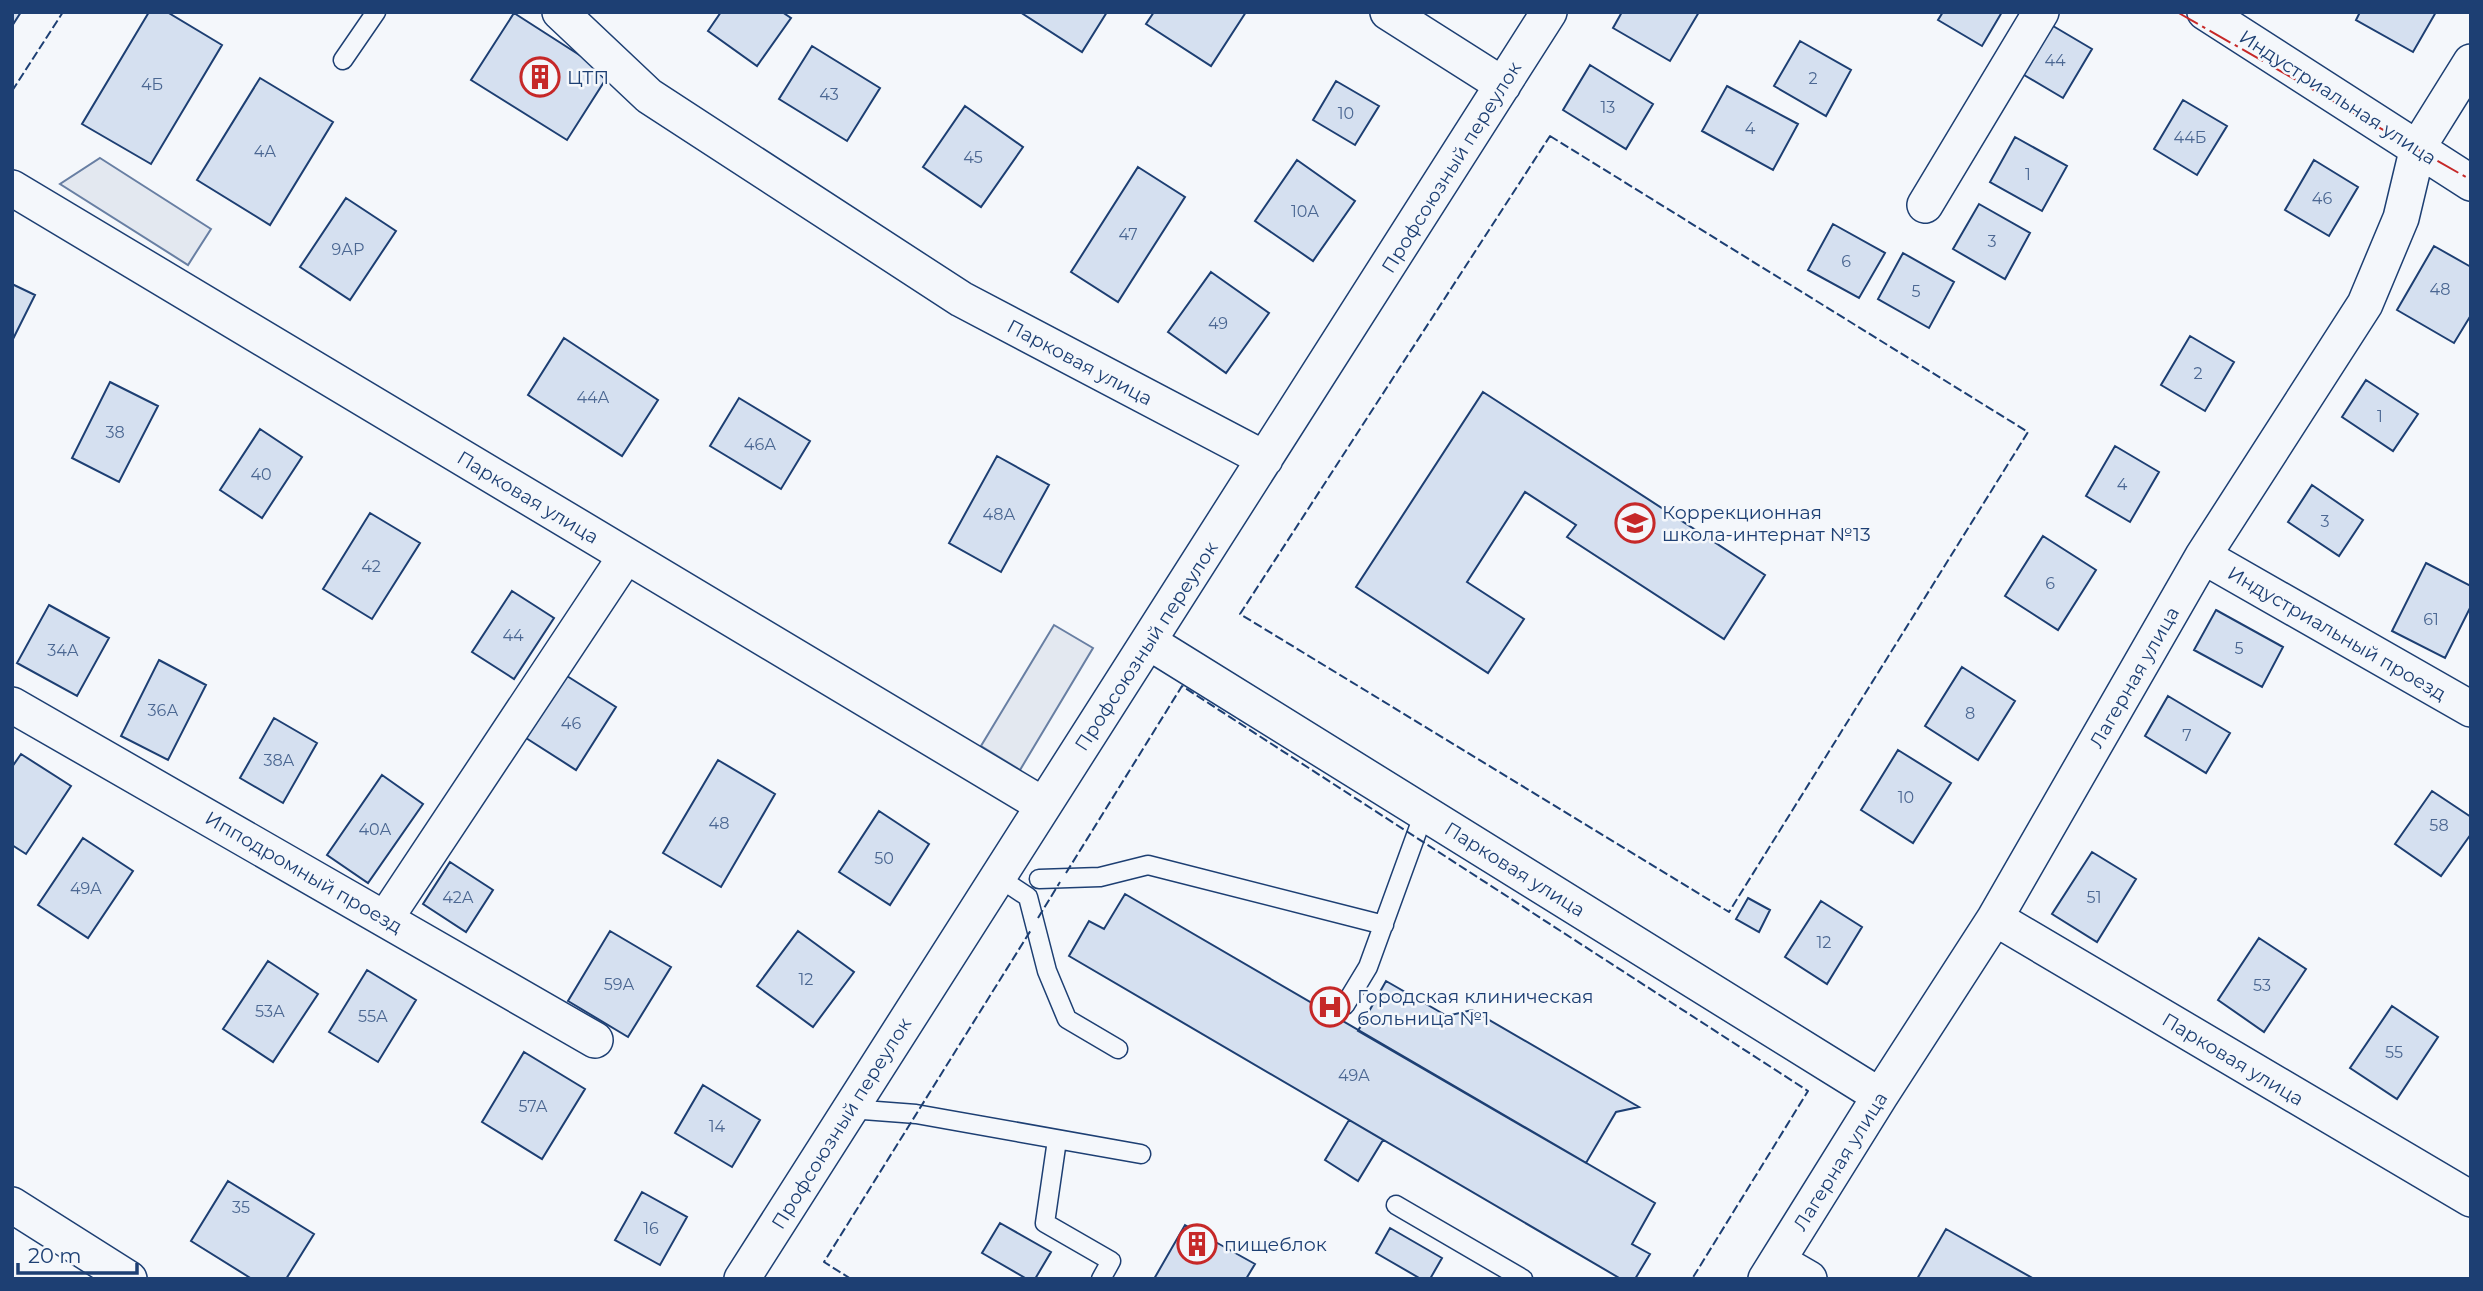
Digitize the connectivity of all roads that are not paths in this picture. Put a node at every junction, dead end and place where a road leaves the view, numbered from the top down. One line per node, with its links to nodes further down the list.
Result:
1 (376, 12): 7 (lane)
2 (560, 12): 14 (street, Парковая улица)
3 (1388, 12): 9 (street)
4 (1549, 12): 9 (street, Профсоюзный переулок)
5 (2042, 12): 13 (street)
6 (2206, 12): 10 (street, Индустриальная улица)
7 (343, 60)
8 (2471, 62): 10 (street, Лагерная улица)
9 (1503, 85): 14 (street, Профсоюзный переулок)
10 (2418, 147): 11 (street, Индустриальная улица); 16 (street, Лагерная улица)
11 (2471, 183)
12 (12, 188): 15 (street, Парковая улица)
13 (1925, 205)
14 (1265, 459): 17 (street, Профсоюзный переулок)
15 (626, 555): 20 (street, Парковая улица); 24 (street)
16 (2203, 556): 19 (street, Индустриальный проезд); 25 (street, Лагерная улица)
17 (1149, 642): 20 (street, Профсоюзный переулок); 21 (street, Парковая улица)
18 (12, 705): 24 (street, Ипподромный проезд)
19 (2471, 709)
20 (1043, 805): 22 (street, Профсоюзный переулок)
21 (1424, 813): 26 (lane); 30 (street, Парковая улица)
22 (998, 877): 29 (lane); 31 (street, Профсоюзный переулок)
23 (1039, 879): 26 (lane)
24 (385, 919): 28 (street, Ипподромный проезд)
25 (1995, 919): 30 (street, Лагерная улица); 34 (street, Парковая улица)
26 (1384, 925): 27 (lane)
27 (1345, 1005)
28 (595, 1040)
29 (1118, 1049)
30 (1880, 1096): 37 (street, Лагерная улица)
31 (850, 1109): 32 (lane); 39 (street, Профсоюзный переулок)
32 (1057, 1140): 33 (lane); 40 (lane)
33 (1141, 1154)
34 (2471, 1199)
35 (12, 1205): 38 (street)
36 (1396, 1205): 41 (lane)
37 (1772, 1270): 42 (street)
38 (129, 1279)
39 (742, 1279)
40 (1101, 1279)
41 (1522, 1279)
42 (1809, 1279)

